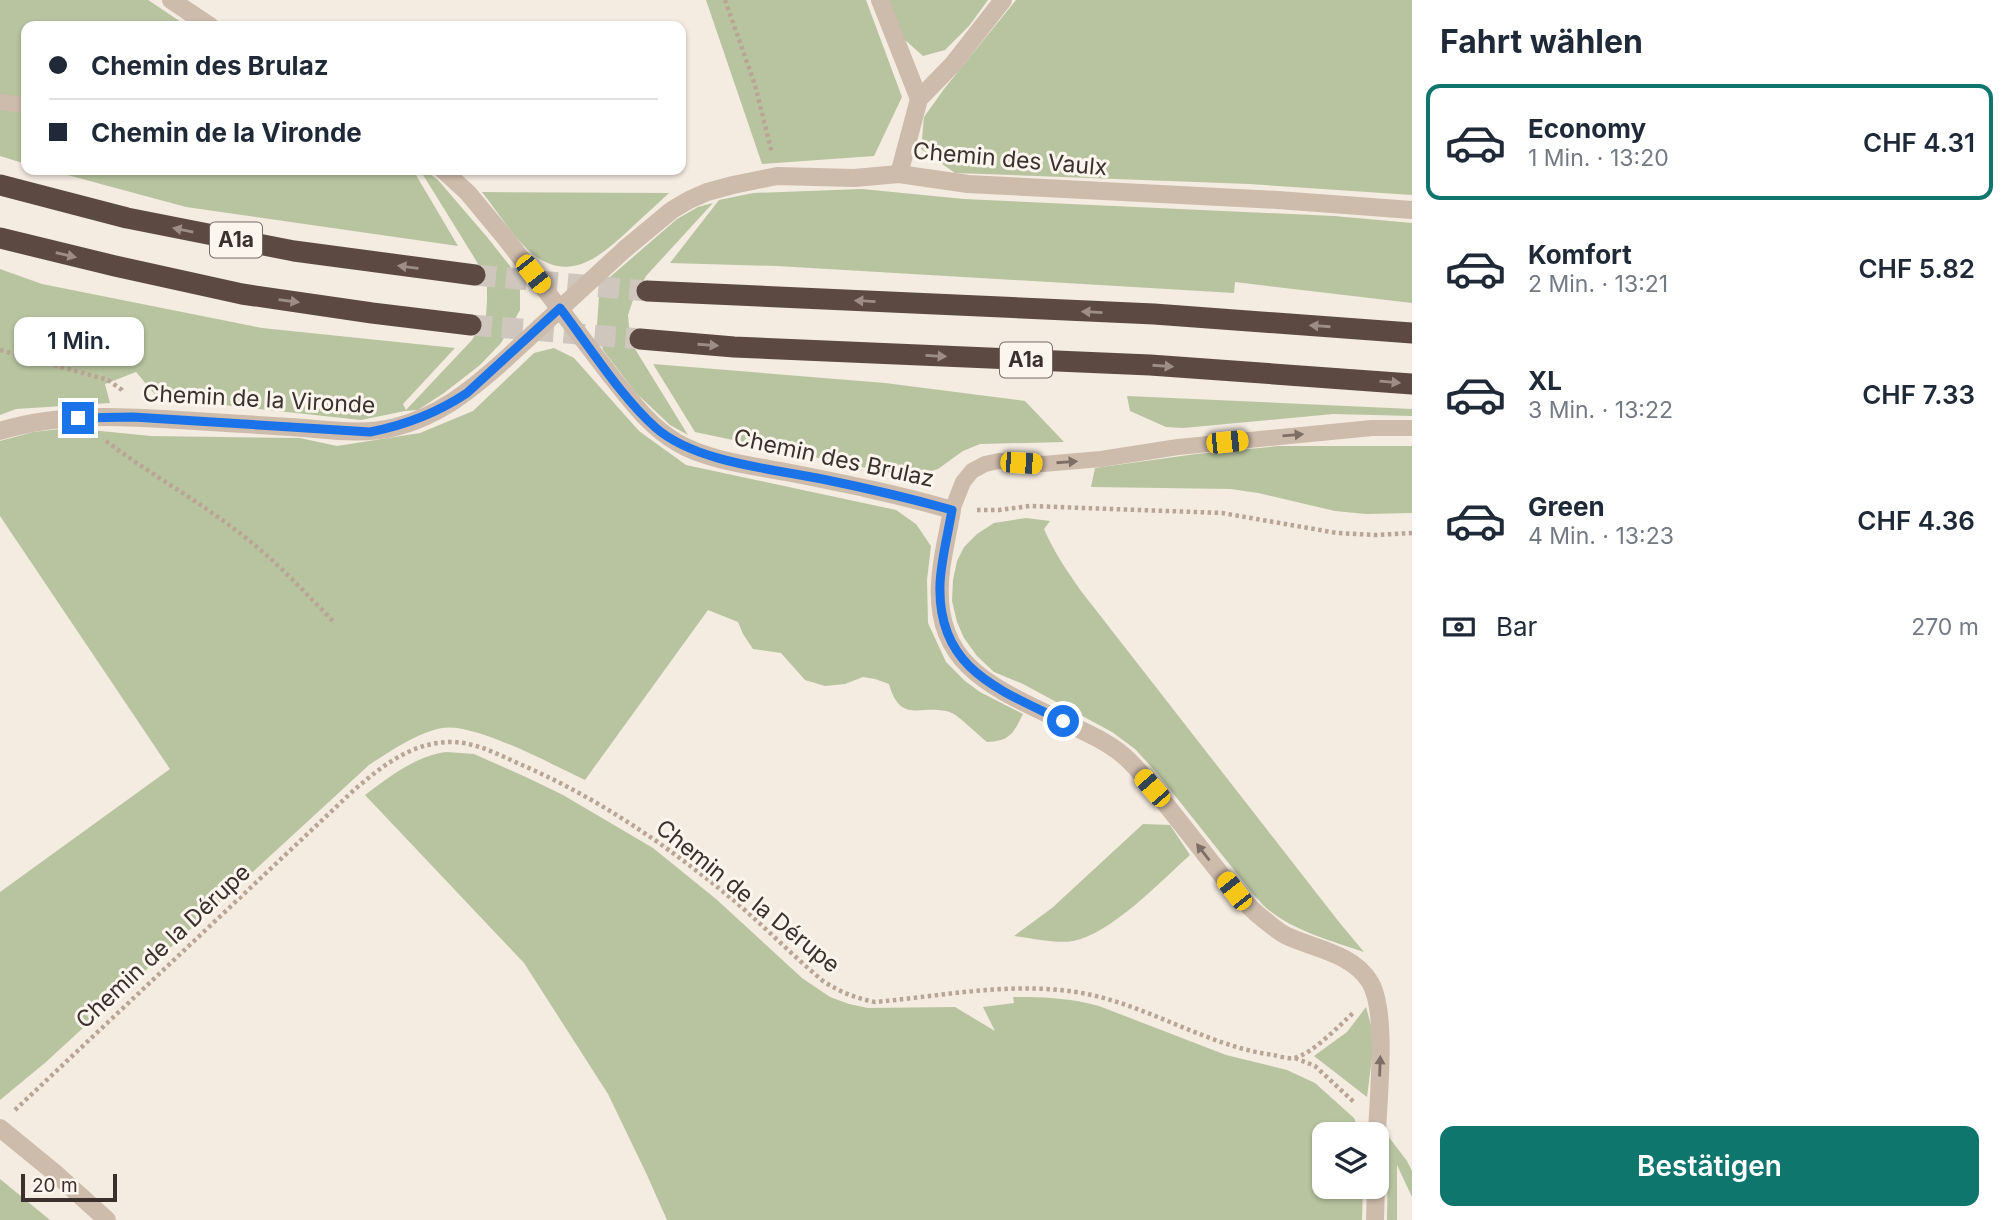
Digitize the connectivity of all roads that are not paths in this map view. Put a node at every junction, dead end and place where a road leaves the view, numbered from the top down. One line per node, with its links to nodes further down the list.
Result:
1 (171, 0): 4 (street)
2 (880, 0): 5 (street)
3 (1003, 0): 5 (street)
4 (202, 21)
5 (919, 99): 8 (street)
6 (0, 102): 7 (lane)
7 (21, 104)
8 (899, 174): 11 (street, Chemin des Vaulx); 15 (street, Chemin des Vaulx, bridge)
9 (448, 175): 15 (street, Chemin des Brulaz, bridge)
10 (0, 185): 13 (highway, A1a, one-way to 10)
11 (1412, 210)
12 (0, 238): 16 (highway, A1a, one-way to 16)
13 (475, 275)
14 (647, 291): 17 (highway, A1a, one-way to 14)
15 (560, 308): 21 (street, Chemin de la Vironde, bridge); 22 (street, Chemin des Brulaz, bridge)
16 (471, 325)
17 (1412, 333)
18 (640, 339): 19 (highway, A1a, one-way to 19)
19 (1412, 384)
20 (1412, 428): 22 (lane, one-way to 20)
21 (0, 431)
22 (952, 510): 24 (street, Chemin des Brulaz, one-way to 22)
23 (5, 1122): 26 (street)
24 (1377, 1122)
25 (1376, 1199): 27 (street)
26 (107, 1220)
27 (1375, 1220)

